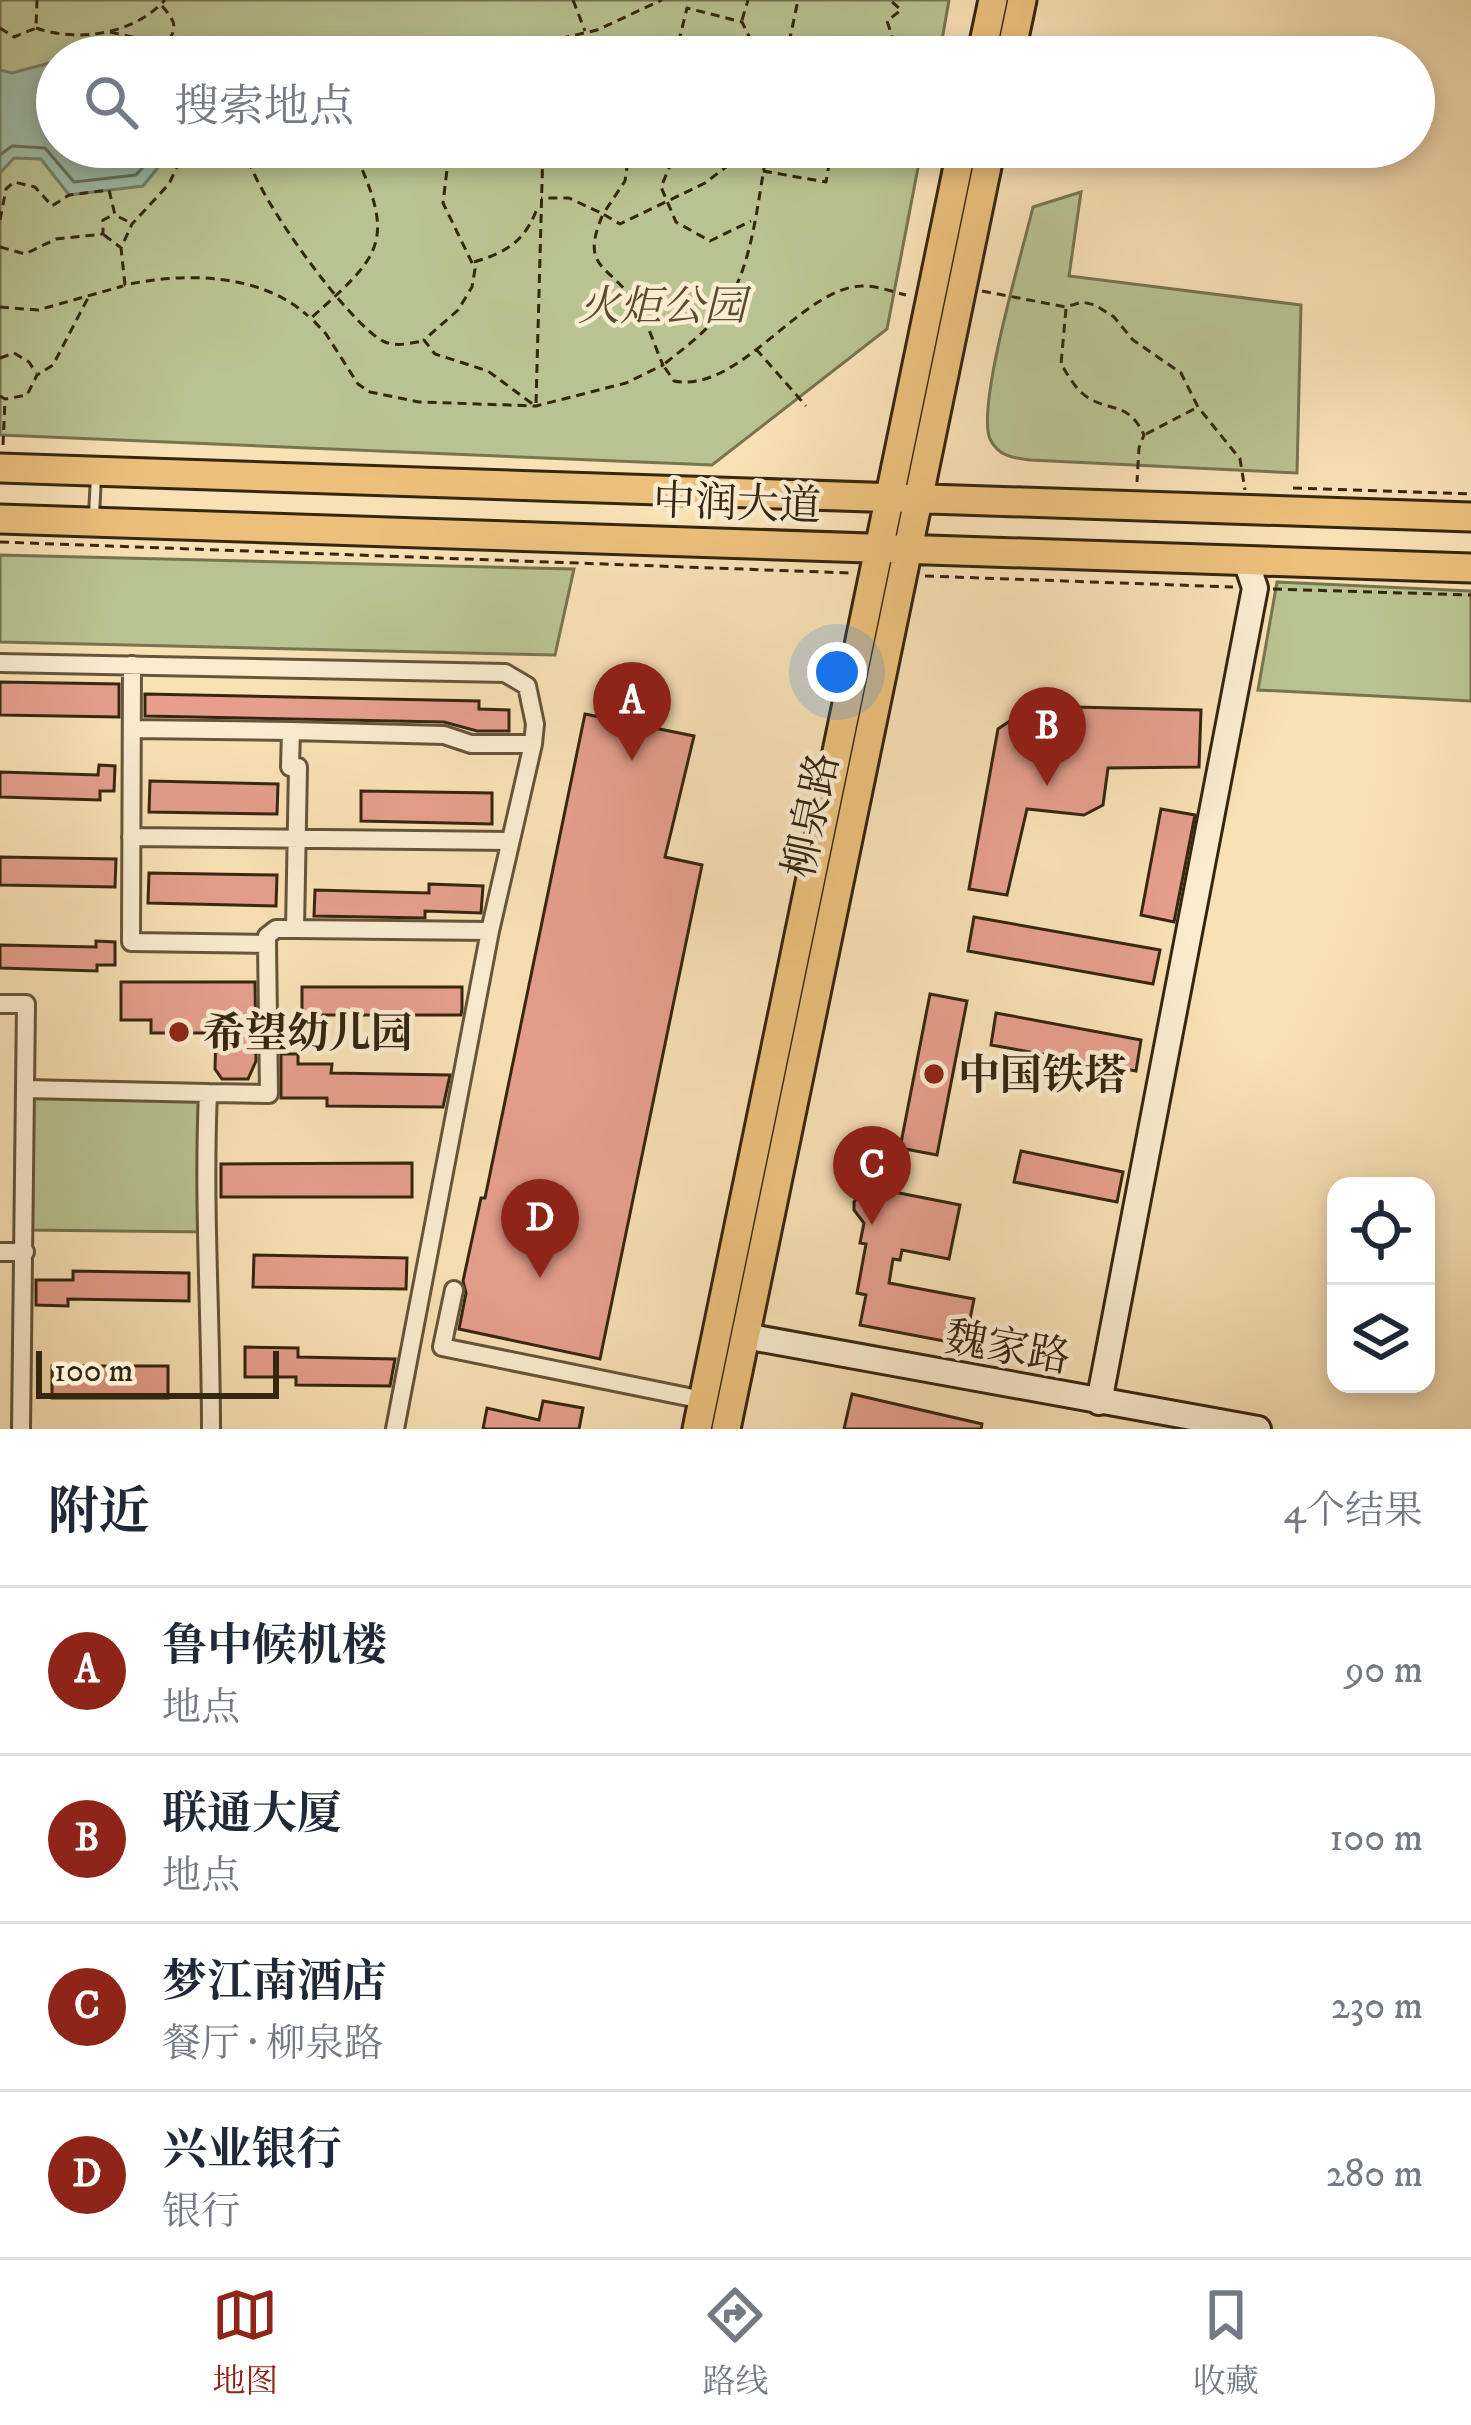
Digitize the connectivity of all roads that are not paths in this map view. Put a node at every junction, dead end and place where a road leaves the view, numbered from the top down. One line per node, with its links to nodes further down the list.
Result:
1 (993, 0): 3 (main road)
2 (1022, 0): 4 (main road)
3 (985, 36)
4 (1014, 36)
5 (958, 168): 9 (main road, 柳泉路)
6 (987, 168): 9 (main road, 柳泉路)
7 (1, 468): 8 (main road, 中润大道)
8 (96, 471): 9 (main road, 中润大道); 12 (lane)
9 (904, 498): 10 (main road, 中润大道); 14 (main road, 柳泉路); 15 (main road, 柳泉路)
10 (1471, 517)
11 (0, 519): 12 (main road, 中润大道)
12 (94, 522): 14 (main road, 中润大道)
13 (1246, 560): 15 (main road, 中润大道); 16 (main road, 中润大道); 36 (street)
14 (876, 561): 15 (main road, 中润大道); 35 (main road, 柳泉路)
15 (905, 562): 34 (main road, 柳泉路)
16 (1471, 568)
17 (0, 663): 18 (street)
18 (132, 664): 19 (street); 21 (street)
19 (132, 729): 20 (street); 22 (street)
20 (291, 731): 21 (street); 23 (street)
21 (533, 744): 24 (street)
22 (131, 837): 23 (street); 27 (street)
23 (297, 839): 24 (street); 25 (street)
24 (510, 841): 26 (street)
25 (295, 929): 26 (street); 27 (street)
26 (490, 931): 39 (street)
27 (268, 944): 30 (street)
28 (0, 1004): 29 (street)
29 (25, 1089): 30 (street); 32 (street)
30 (208, 1093): 38 (street)
31 (0, 1252): 32 (street)
32 (25, 1252): 37 (street)
33 (454, 1290): 35 (street)
34 (745, 1336): 36 (street, 魏家路); 41 (main road, 柳泉路)
35 (703, 1400): 40 (main road, 柳泉路)
36 (1099, 1402): 42 (street, 魏家路)
37 (21, 1429)
38 (211, 1429)
39 (395, 1429)
40 (697, 1429)
41 (725, 1429)
42 (1258, 1429)

